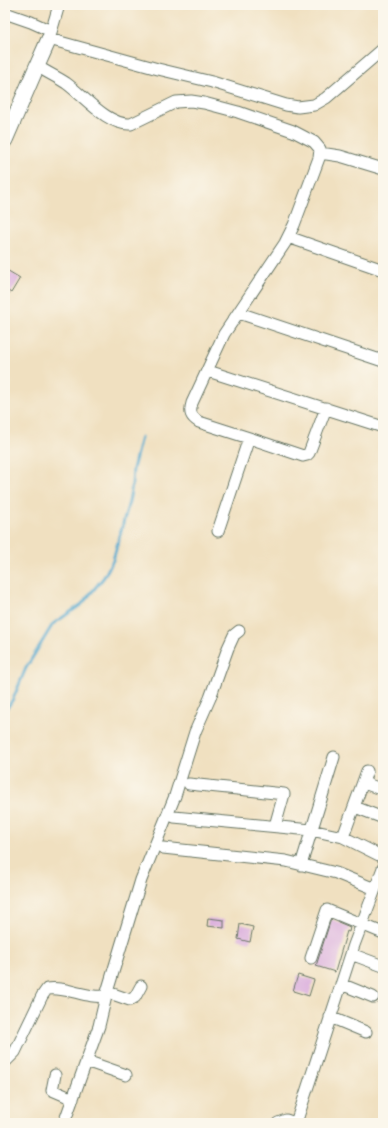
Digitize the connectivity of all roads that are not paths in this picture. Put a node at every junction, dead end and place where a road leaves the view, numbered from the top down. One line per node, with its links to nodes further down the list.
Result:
1 (59, 5): 3 (street)
2 (5, 13): 3 (street)
3 (50, 35): 4 (street); 5 (street)
4 (383, 49)
5 (37, 66): 6 (street); 8 (street)
6 (9, 121): 7 (street)
7 (5, 140)
8 (320, 153): 9 (street); 10 (street)
9 (383, 170)
10 (288, 236): 11 (street); 12 (street)
11 (383, 270)
12 (239, 313): 13 (street); 14 (street)
13 (383, 361)
14 (208, 371): 15 (street); 17 (street)
15 (326, 408): 16 (street); 17 (street)
16 (383, 427)
17 (250, 438): 18 (street)
18 (218, 531)
19 (239, 631): 43 (street)
20 (334, 757): 29 (street)
21 (367, 771): 22 (street)
22 (364, 783): 24 (street); 25 (street)
23 (189, 784): 28 (street)
24 (383, 790)
25 (355, 807): 27 (street); 30 (street)
26 (174, 817): 28 (street)
27 (383, 818)
28 (275, 826): 29 (street)
29 (311, 830): 30 (street); 33 (street)
30 (343, 838): 32 (street)
31 (163, 848): 33 (street)
32 (383, 857)
33 (302, 865): 35 (street)
34 (383, 868): 35 (street)
35 (377, 893): 36 (street)
36 (362, 924): 37 (street); 38 (street); 39 (street)
37 (383, 933)
38 (351, 954): 40 (street); 41 (street)
39 (310, 958)
40 (383, 966)
41 (341, 984): 44 (street); 45 (street)
42 (141, 986): 43 (street)
43 (107, 994): 47 (street); 48 (street)
44 (373, 997)
45 (330, 1017): 46 (street); 54 (street)
46 (366, 1032)
47 (86, 1061): 50 (street); 51 (street)
48 (5, 1062)
49 (55, 1074): 51 (street)
50 (126, 1075)
51 (73, 1099): 52 (street)
52 (64, 1123)
53 (278, 1123): 54 (street)
54 (296, 1123)

